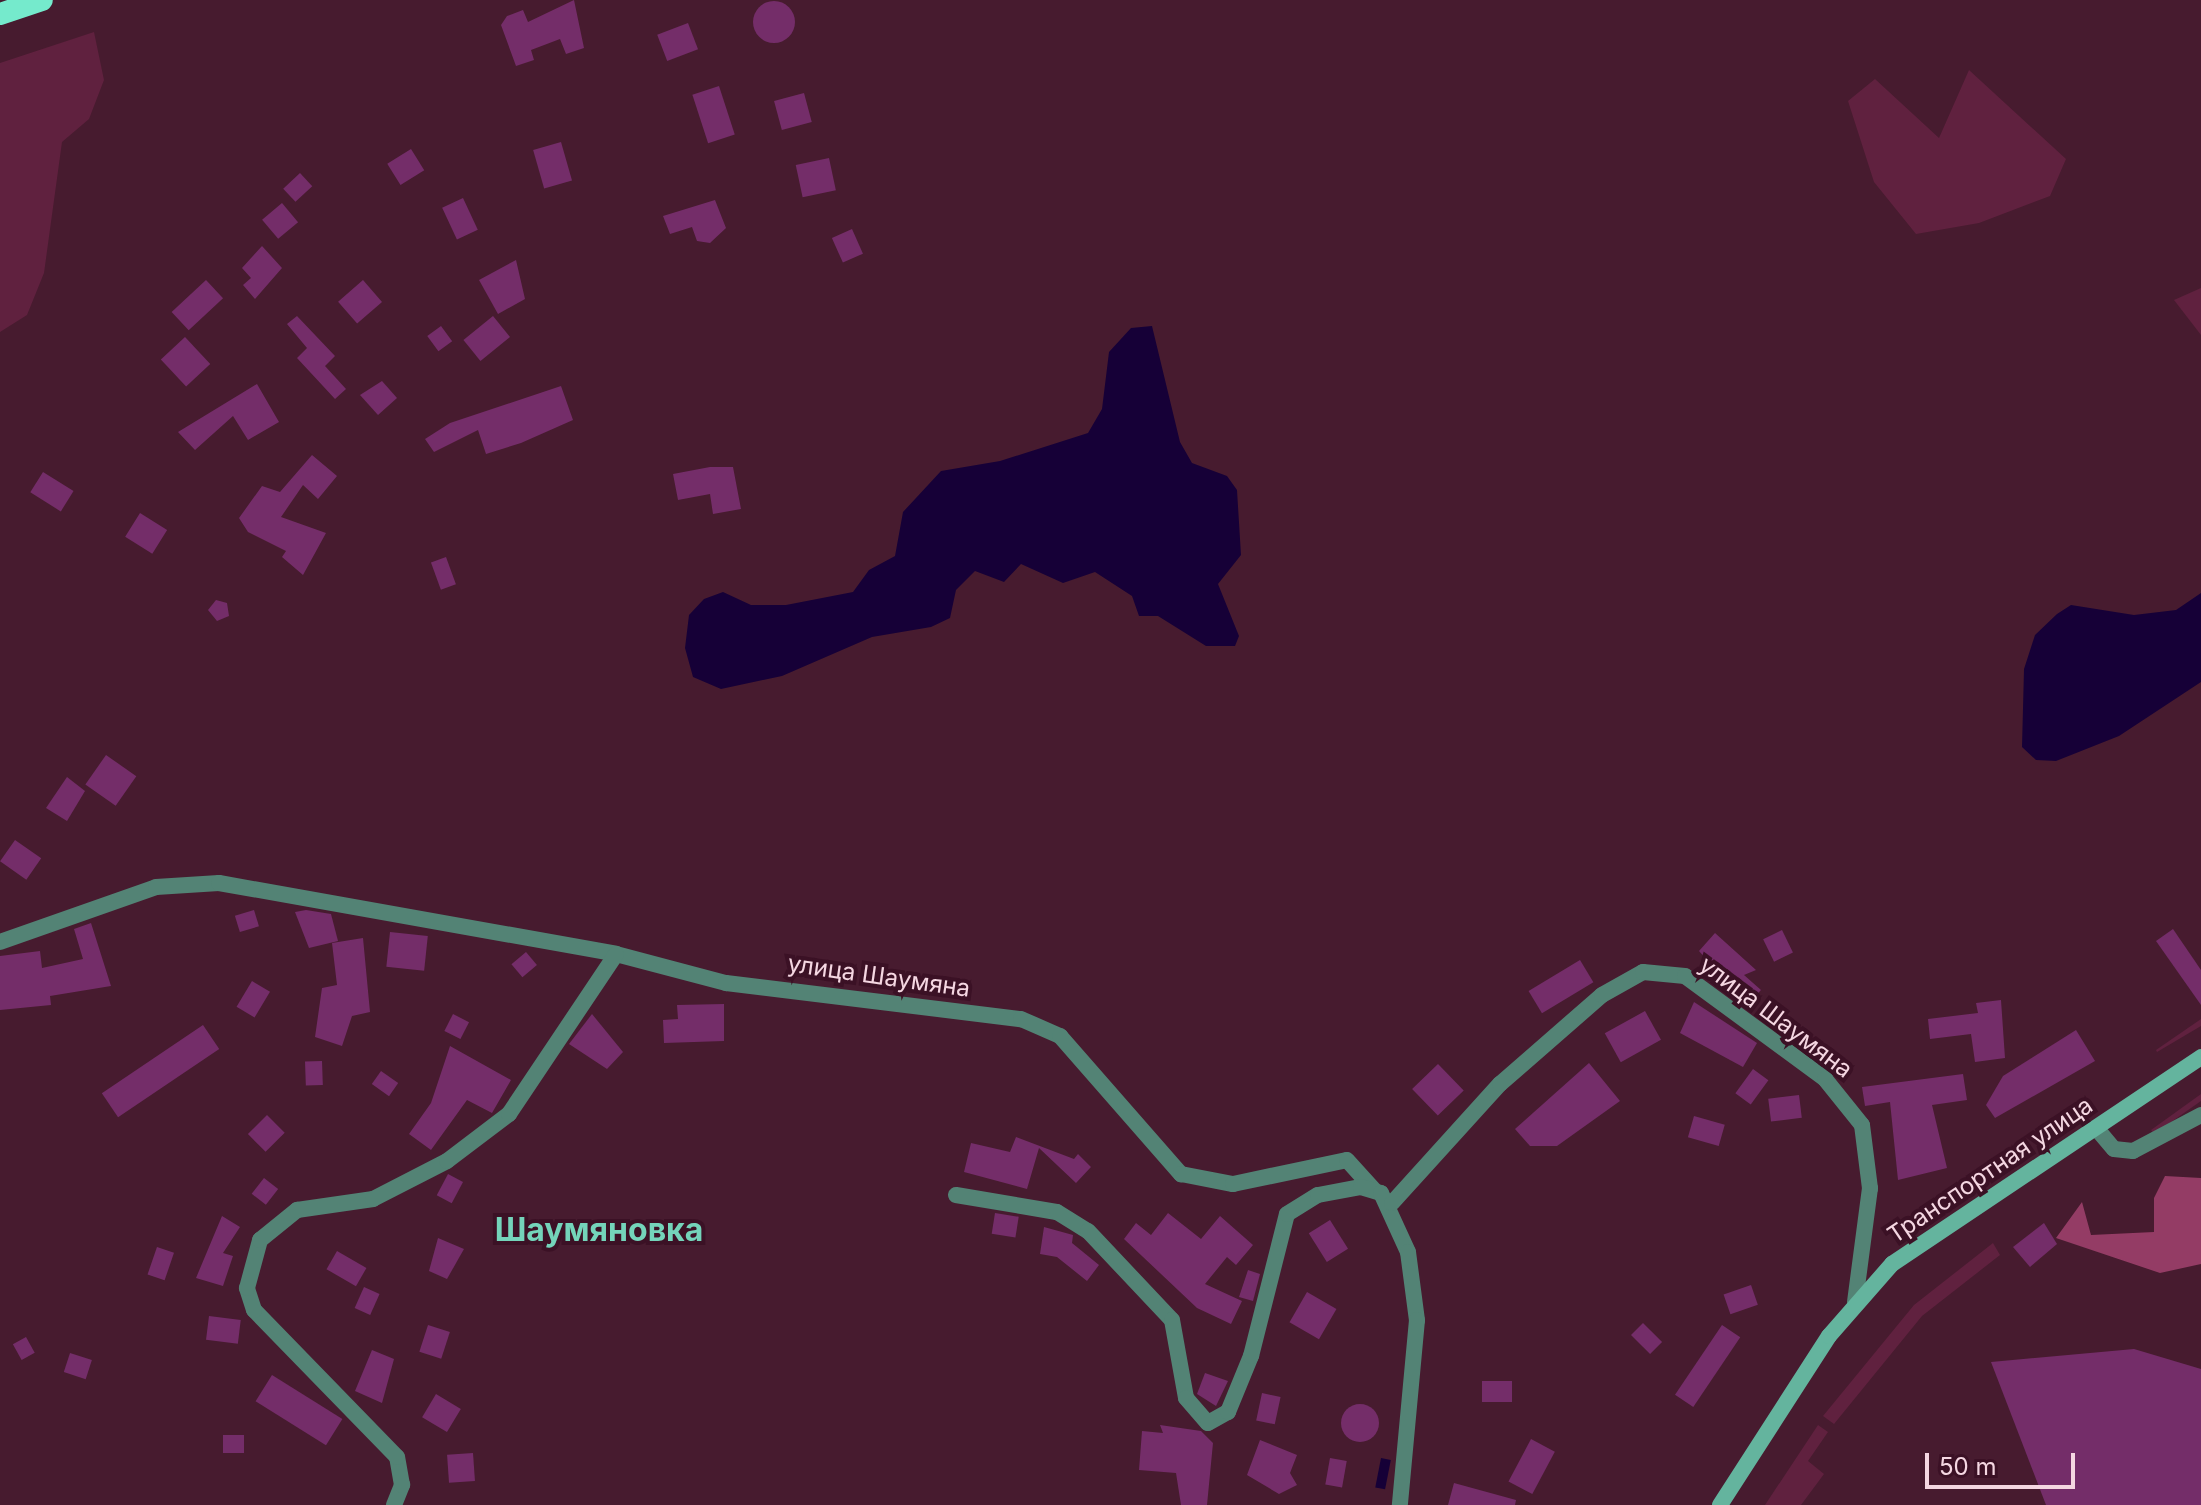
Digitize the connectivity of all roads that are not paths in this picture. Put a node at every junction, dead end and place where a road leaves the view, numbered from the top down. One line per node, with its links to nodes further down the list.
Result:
1 (42, 0): 2 (highway)
2 (0, 14)
3 (0, 942): 4 (street, улица Шаумяна)
4 (616, 954): 8 (street, улица Шаумяна); 12 (street)
5 (2201, 1057): 7 (main road, Транспортная улица)
6 (2201, 1115): 7 (street)
7 (2097, 1129): 11 (main road, Транспортная улица)
8 (1374, 1190): 9 (street); 10 (street, улица Шаумяна)
9 (956, 1195)
10 (1392, 1203): 11 (street, улица Шаумяна); 13 (street)
11 (1855, 1302): 14 (main road, Транспортная улица)
12 (394, 1505)
13 (1400, 1505)
14 (1720, 1505)

